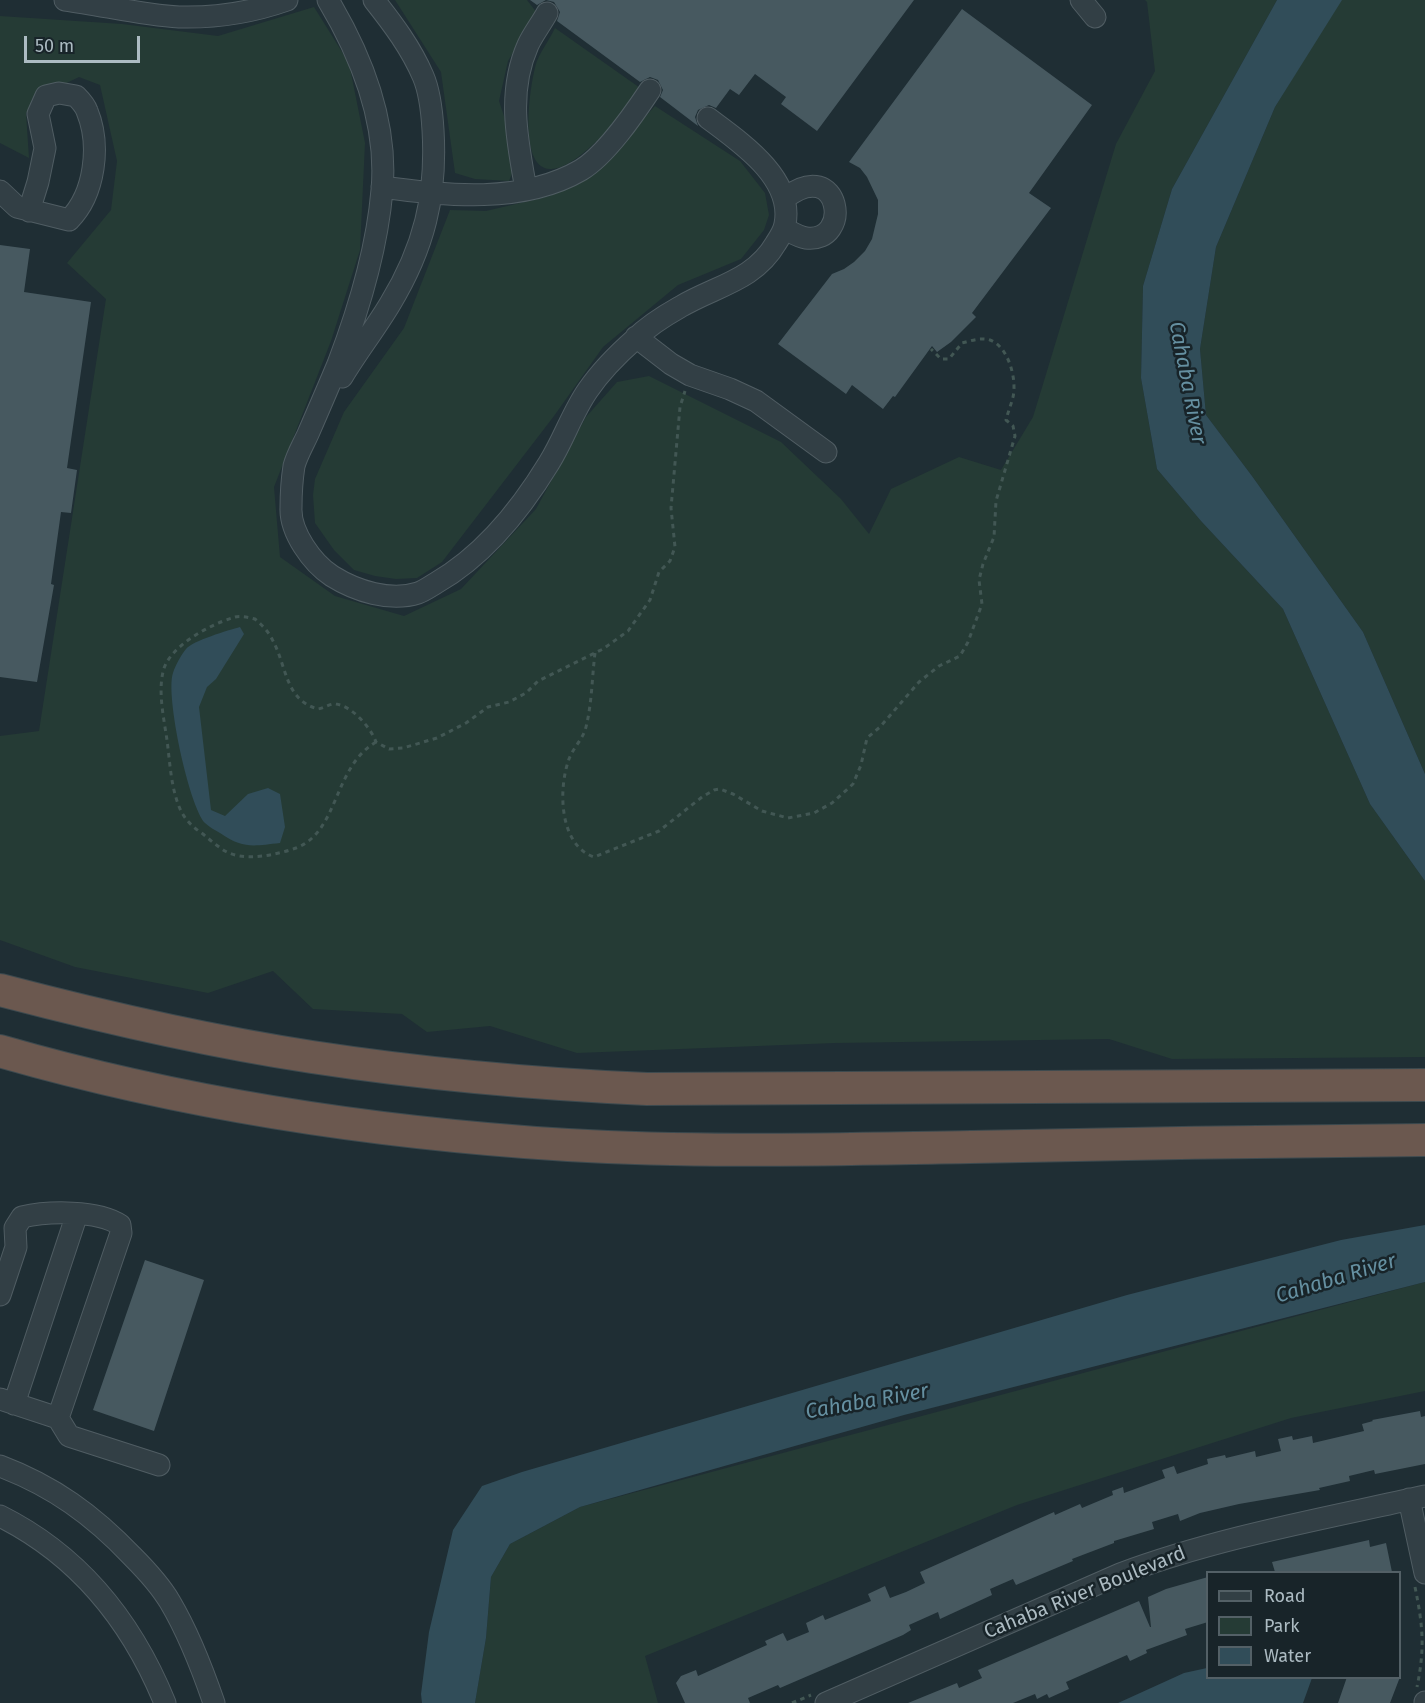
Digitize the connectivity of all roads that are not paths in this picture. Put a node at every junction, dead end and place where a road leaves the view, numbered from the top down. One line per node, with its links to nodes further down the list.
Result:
1 (72, 0): 2 (street)
2 (287, 0)
3 (328, 0): 10 (street)
4 (374, 0): 13 (street)
5 (1081, 0): 7 (street)
6 (547, 13): 11 (street)
7 (1095, 17)
8 (650, 90): 11 (street)
9 (708, 118): 14 (street)
10 (382, 187): 13 (street); 18 (street)
11 (526, 189): 13 (street)
12 (0, 191): 15 (street)
13 (432, 194): 18 (street)
14 (785, 198): 16 (street); 16 (street)
15 (29, 211): 15 (street)
16 (784, 229): 17 (street)
17 (636, 337): 18 (street); 19 (street)
18 (314, 420)
19 (826, 452)
20 (0, 990): 22 (highway)
21 (0, 1051): 23 (highway)
22 (1425, 1085)
23 (1425, 1140)
24 (77, 1215): 25 (street); 26 (street); 27 (street)
25 (0, 1295)
26 (7, 1402): 27 (street)
27 (58, 1418): 28 (street)
28 (159, 1465)
29 (0, 1466): 35 (street)
30 (1417, 1498): 32 (street); 33 (street, Cahaba River Boulevard)
31 (0, 1516): 34 (street)
32 (1419, 1578)
33 (852, 1698): 36 (street, Cahaba River Boulevard)
34 (165, 1703)
35 (214, 1703)
36 (826, 1703)

